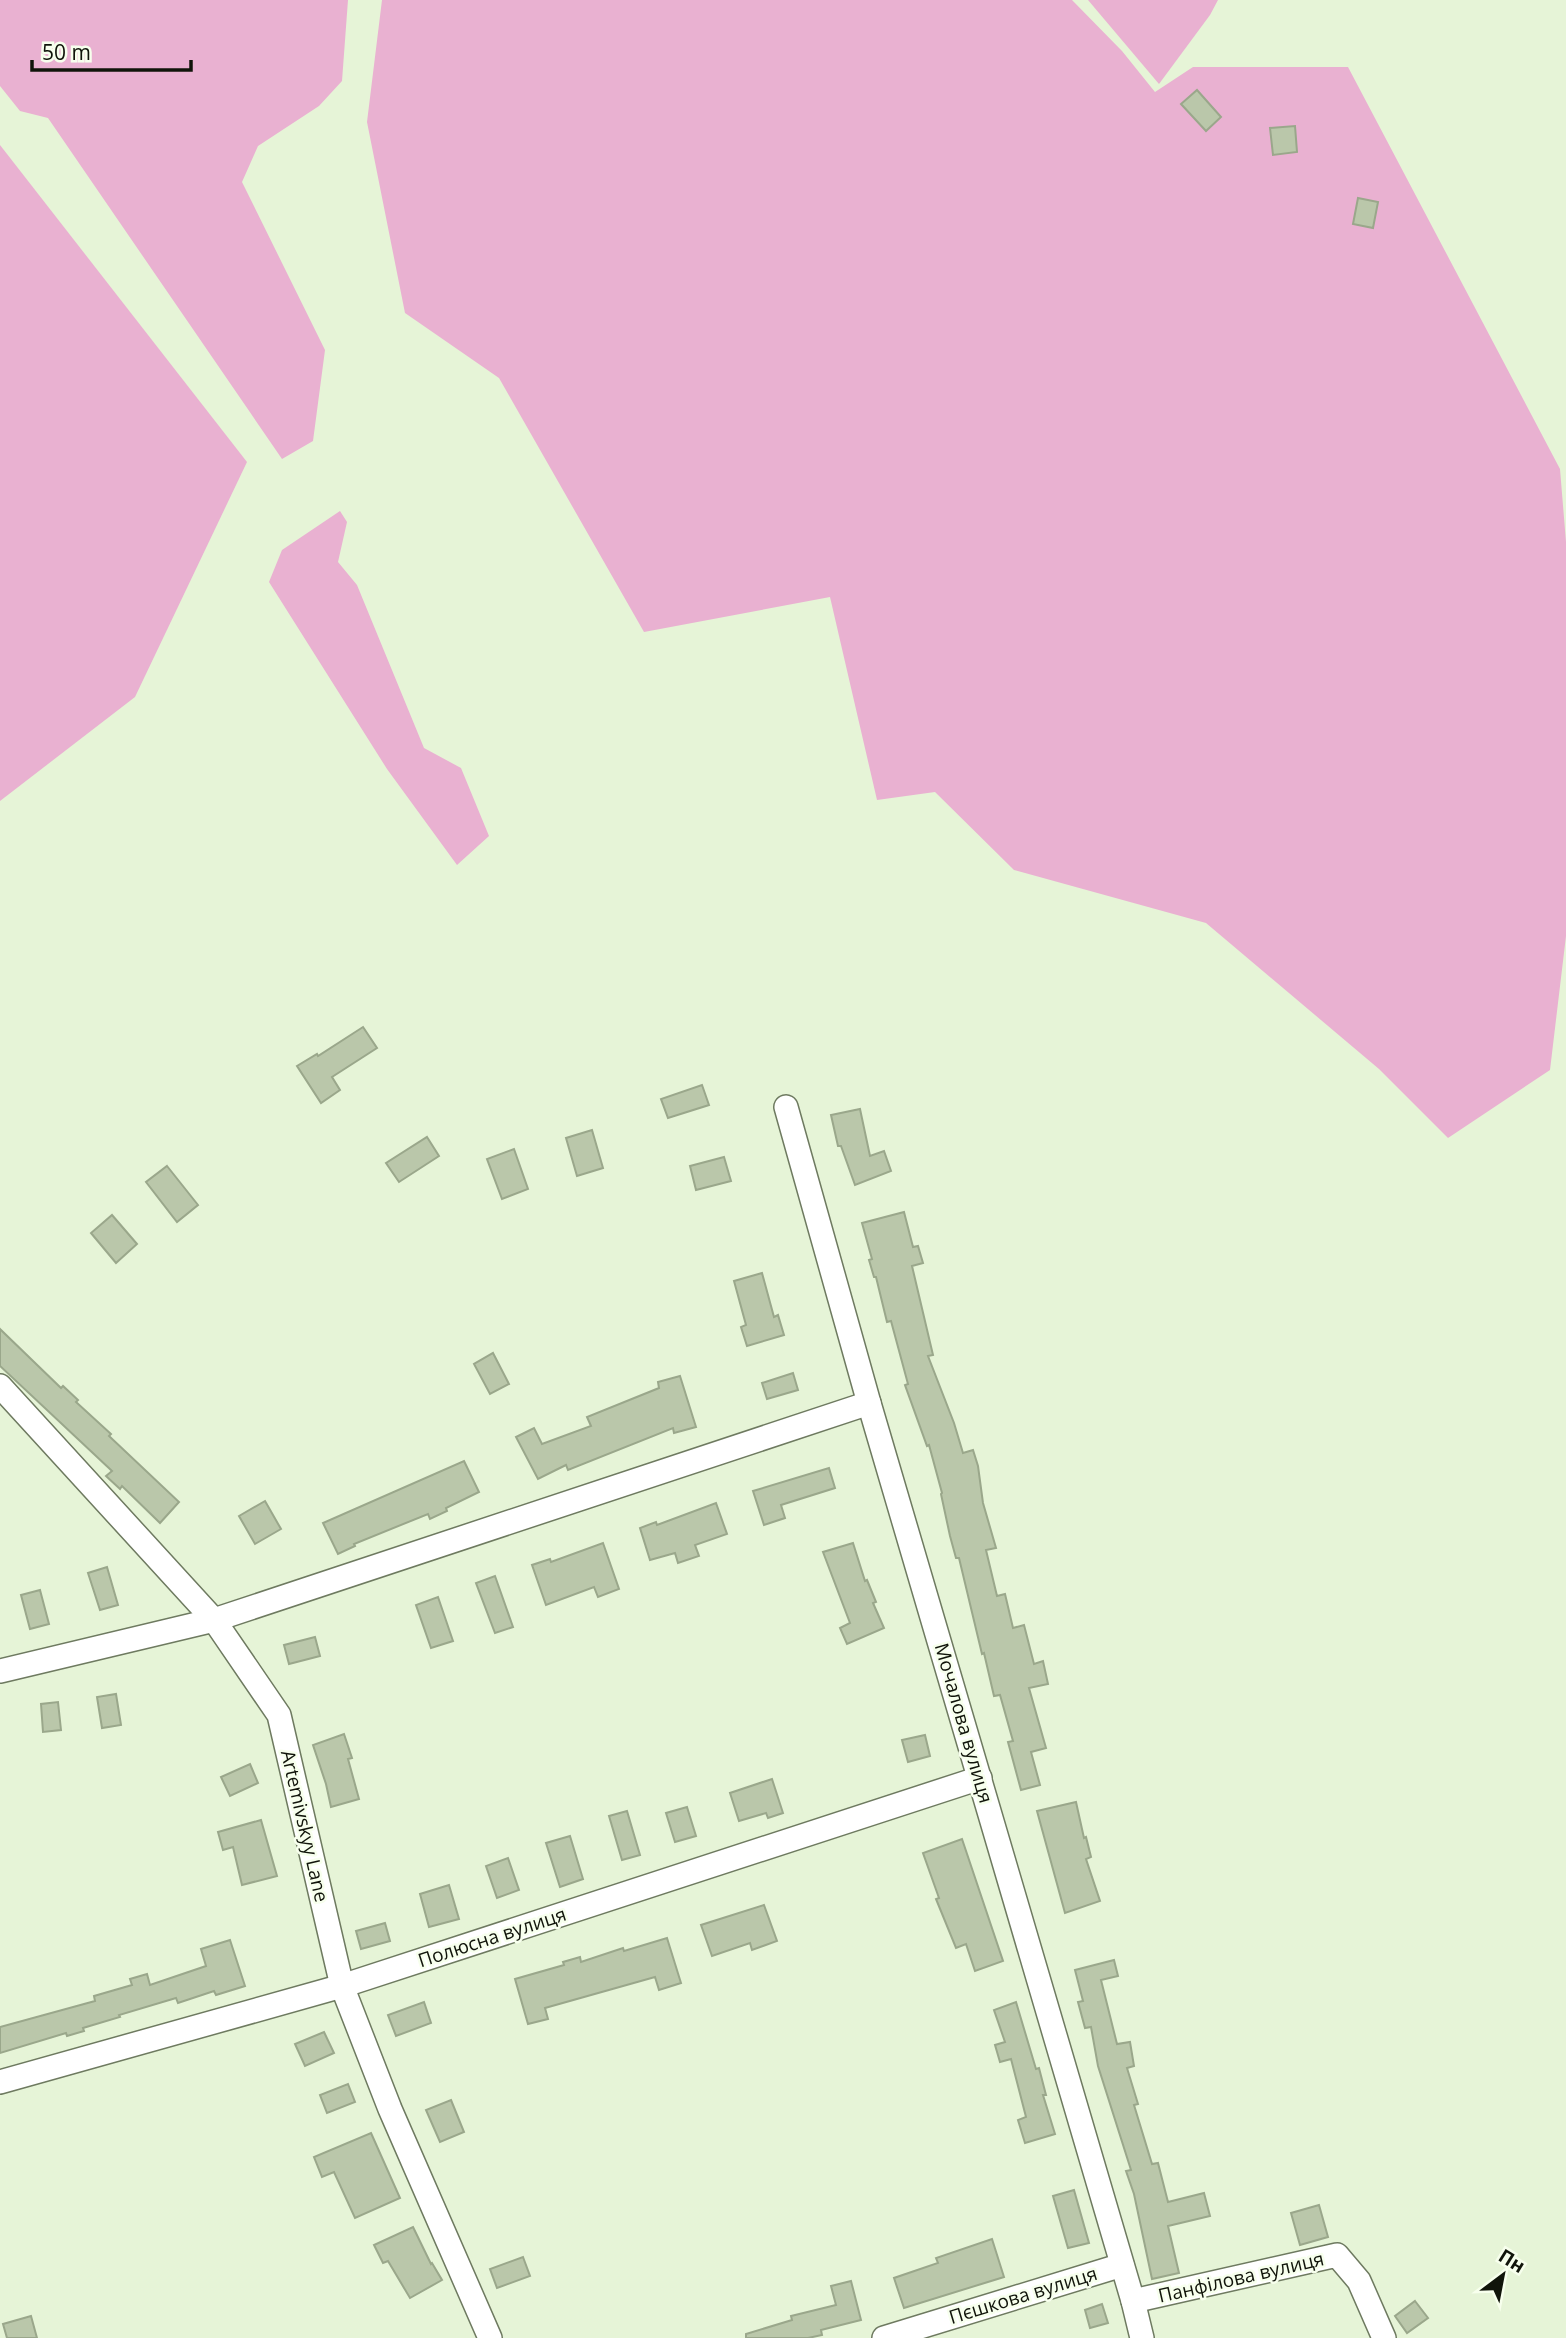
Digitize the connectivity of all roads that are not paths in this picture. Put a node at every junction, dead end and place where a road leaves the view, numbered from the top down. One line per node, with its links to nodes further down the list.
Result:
1 (786, 1107): 3 (street, Мочалова вулиця)
2 (0, 1386): 4 (street, Artemivskyy Lane)
3 (869, 1403): 4 (street); 6 (street, Мочалова вулиця)
4 (214, 1620): 5 (street); 7 (street, Artemivskyy Lane)
5 (0, 1671)
6 (980, 1778): 7 (street, Полюсна вулиця); 9 (street, Мочалова вулиця)
7 (342, 1986): 8 (street, Полюсна вулиця); 11 (street, Artemivskyy Lane)
8 (0, 2082)
9 (1122, 2265): 10 (street, Мочалова вулиця); 12 (street, Пєшкова вулиця)
10 (1133, 2301): 13 (street, Мочалова вулиця); 14 (street, Панфілова вулиця)
11 (490, 2338)
12 (884, 2338)
13 (1142, 2338)
14 (1384, 2338)

